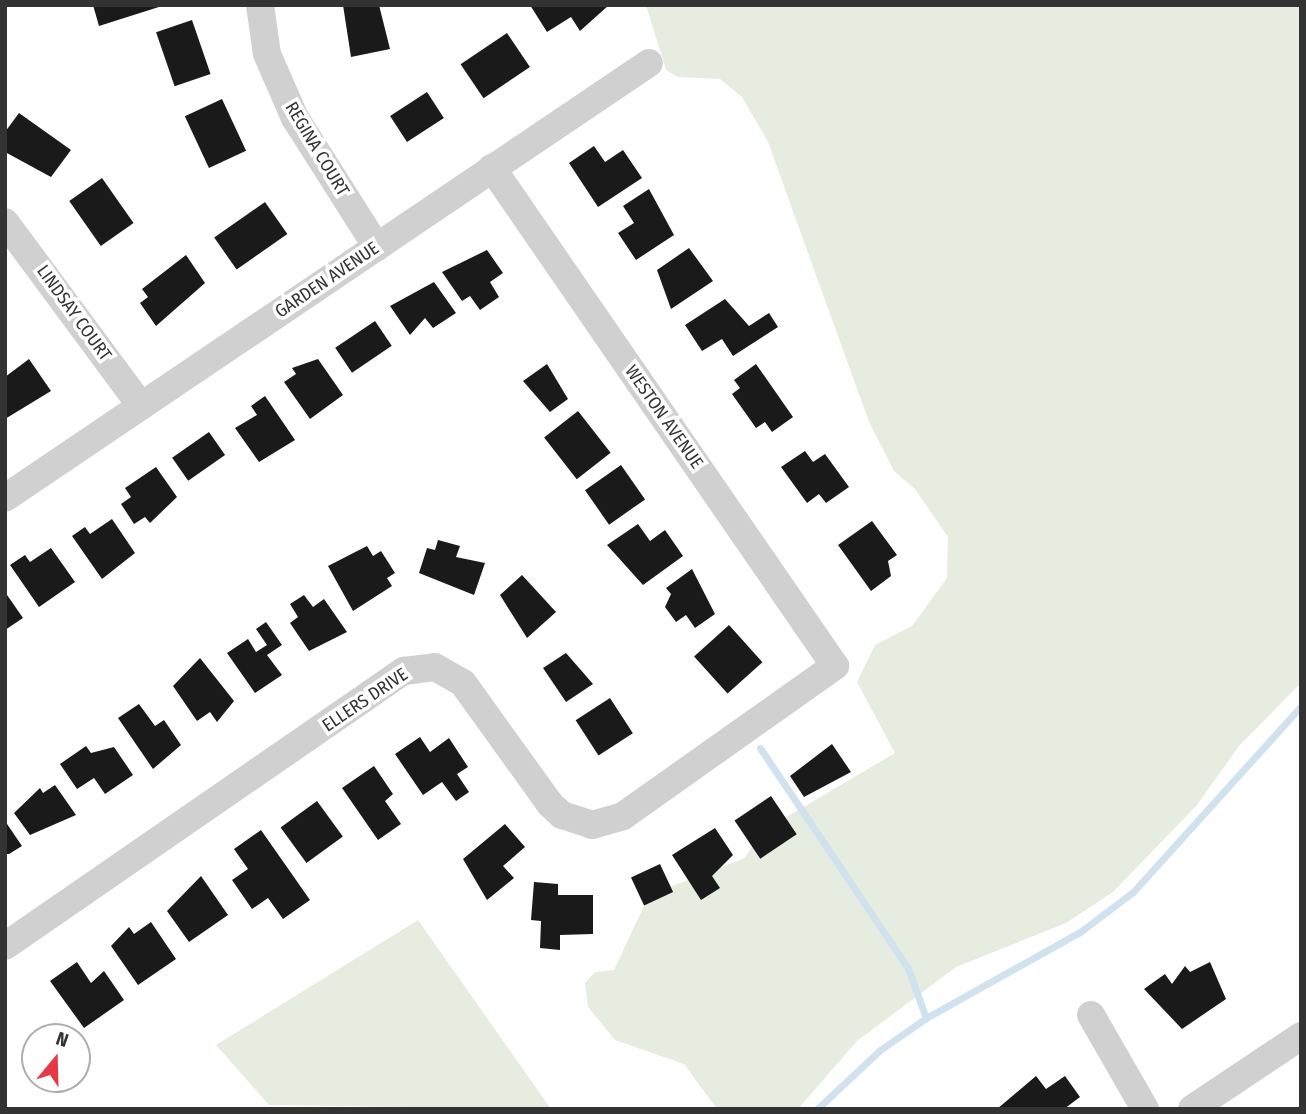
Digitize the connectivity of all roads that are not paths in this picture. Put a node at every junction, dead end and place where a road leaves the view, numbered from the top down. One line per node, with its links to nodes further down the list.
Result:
1 (260, 5): 5 (street, REGINA COURT)
2 (649, 62): 3 (street, GARDEN AVENUE)
3 (492, 168): 5 (street, GARDEN AVENUE); 8 (street, WESTON AVENUE)
4 (5, 222): 6 (street, LINDSAY COURT)
5 (377, 247): 6 (street, GARDEN AVENUE)
6 (141, 406): 7 (street, GARDEN AVENUE)
7 (5, 498)
8 (835, 666): 9 (street, ELLERS DRIVE)
9 (5, 946)
10 (1091, 1015): 12 (street)
11 (1301, 1036): 13 (street)
12 (1145, 1109)
13 (1192, 1109)

